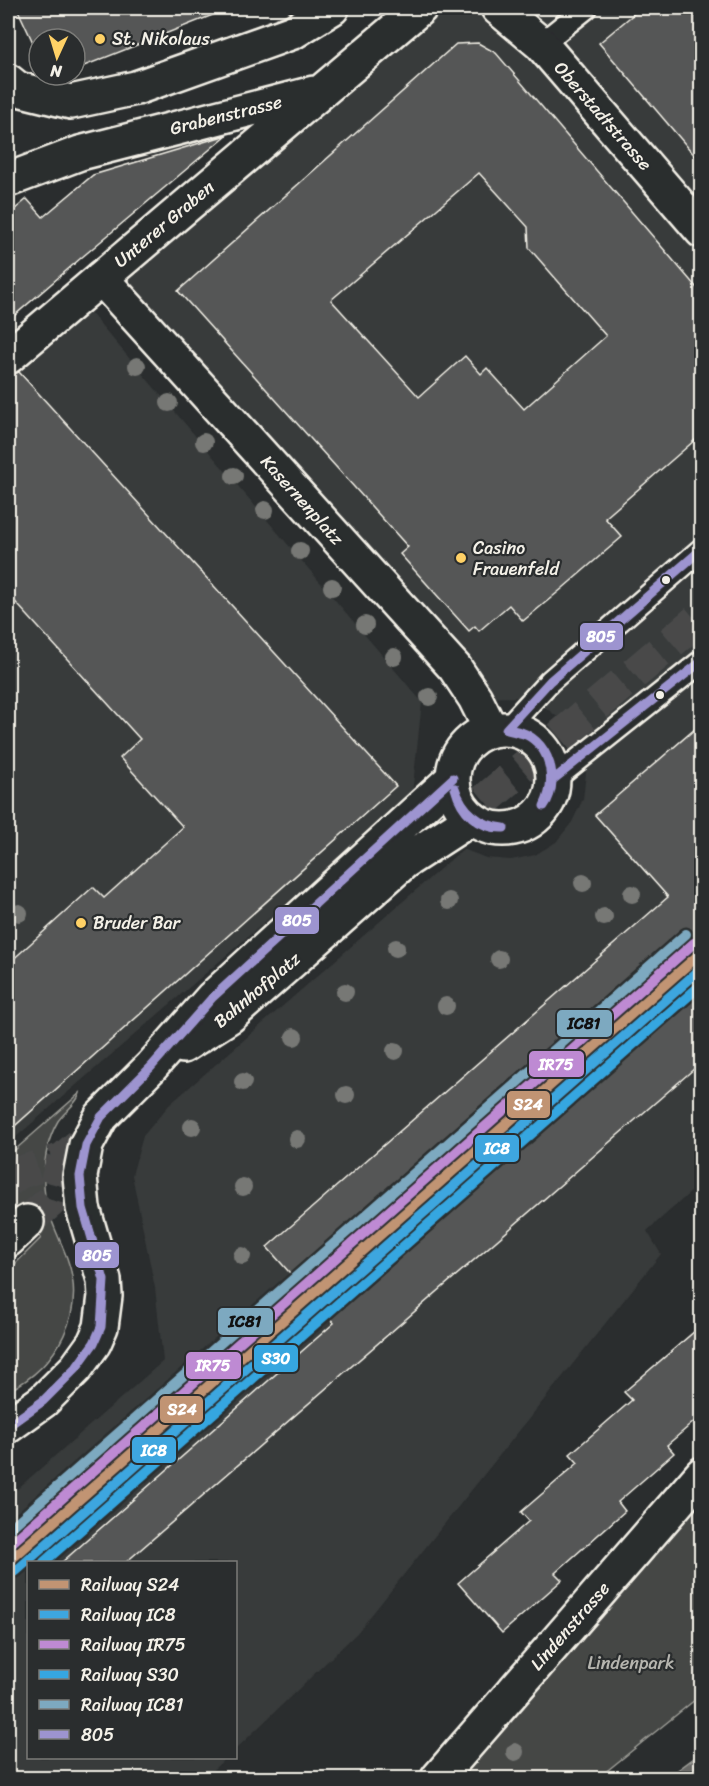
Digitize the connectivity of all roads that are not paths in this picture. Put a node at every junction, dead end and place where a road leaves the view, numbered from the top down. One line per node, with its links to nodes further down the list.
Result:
1 (332, 8): 6 (street)
2 (420, 8): 7 (street, Grabenstrasse)
3 (498, 8): 5 (street, Oberstadtstrasse)
4 (586, 8): 5 (lane)
5 (541, 44): 9 (street, Oberstadtstrasse)
6 (8, 81)
7 (321, 91): 8 (street, Grabenstrasse); 10 (street, Unterer Graben)
8 (8, 180)
9 (702, 231)
10 (101, 278): 11 (street, Unterer Graben); 14 (street, Kasernenplatz)
11 (8, 357)
12 (702, 549): 14 (lane)
13 (702, 661): 16 (lane)
14 (499, 729): 15 (street); 16 (street)
15 (453, 778): 17 (street); 18 (street, Bahnhofplatz)
16 (554, 779): 17 (street)
17 (472, 818): 18 (street, Bahnhofplatz)
18 (151, 1067): 19 (street, Bahnhofplatz)
19 (8, 1426)
20 (702, 1474): 21 (street, Lindenstrasse)
21 (438, 1779)

